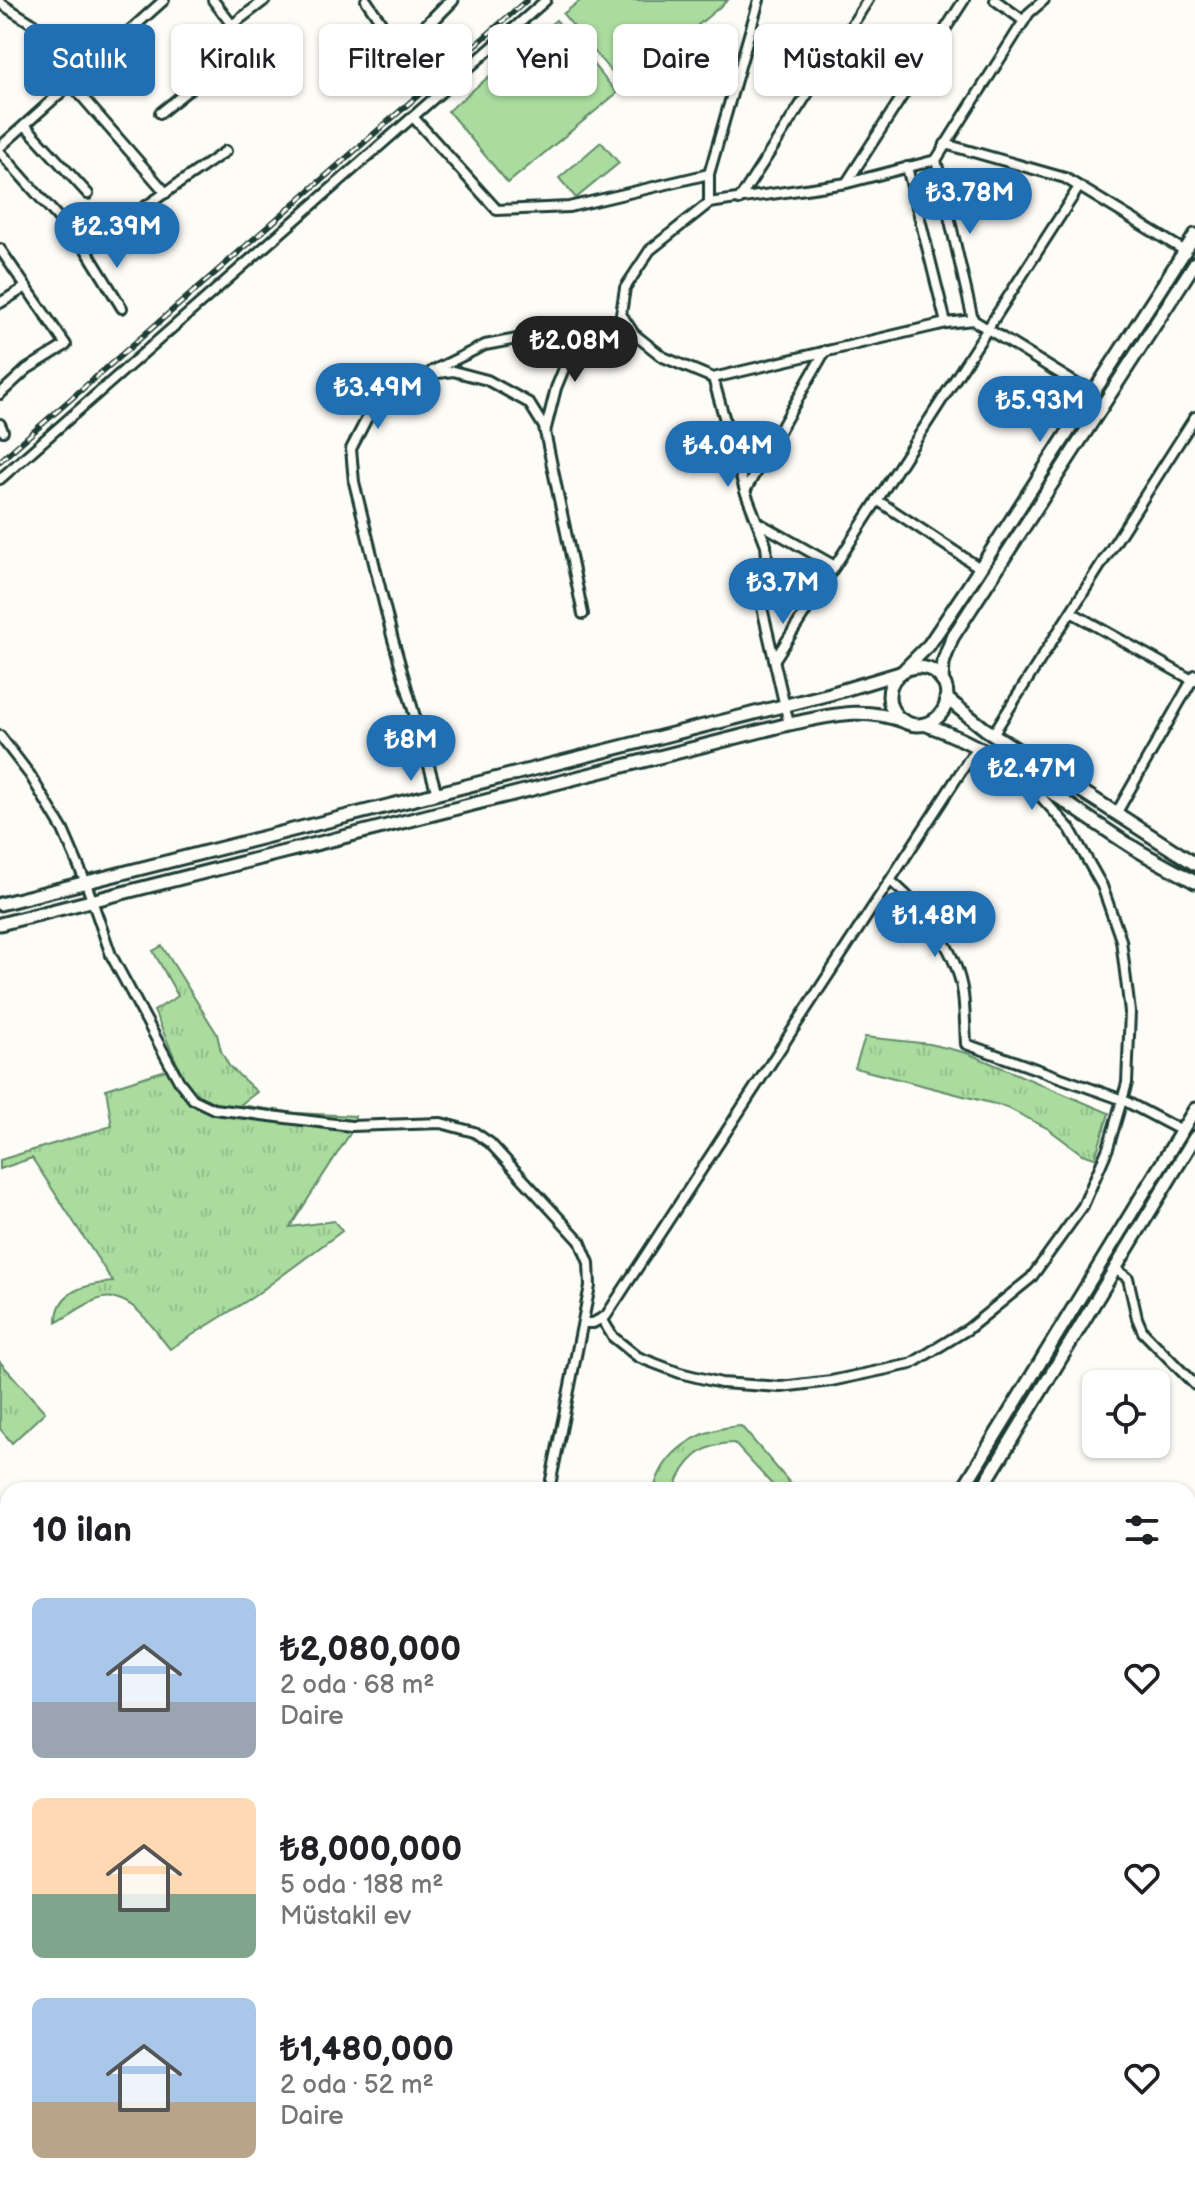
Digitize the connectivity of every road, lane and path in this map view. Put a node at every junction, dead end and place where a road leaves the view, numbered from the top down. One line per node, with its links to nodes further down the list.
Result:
1 (164, 0): 15 (street)
2 (213, 0): 16 (street)
3 (265, 0): 17 (street)
4 (366, 0): 18 (street)
5 (452, 0): 19 (street)
6 (546, 0): 24 (street)
7 (759, 0): 31 (street)
8 (868, 0): 36 (street)
9 (964, 0): 32 (street)
10 (995, 0): 13 (street)
11 (1044, 0): 13 (street)
12 (0, 3): 14 (street)
13 (1024, 21): 26 (street)
14 (33, 24)
15 (138, 24)
16 (231, 24)
17 (233, 24)
18 (382, 24)
19 (428, 24)
20 (58, 96): 25 (street)
21 (81, 96): 34 (street)
22 (181, 96): 23 (street)
23 (160, 113)
24 (413, 117): 31 (street); 59 (street)
25 (25, 125): 27 (street); 35 (street)
26 (945, 144): 29 (street); 33 (street)
27 (0, 150): 39 (street)
28 (226, 151): 34 (street)
29 (936, 160): 30 (street); 47 (street)
30 (907, 167): 32 (street); 48 (street)
31 (709, 174): 37 (street)
32 (847, 183): 36 (street)
33 (1079, 187): 41 (street); 50 (street)
34 (166, 193): 39 (street)
35 (88, 194)
36 (739, 200): 37 (street)
37 (709, 203): 46 (street)
38 (1195, 235): 41 (street)
39 (85, 248): 45 (street)
40 (0, 249): 43 (street)
41 (1185, 251): 55 (street)
42 (1195, 263): 70 (street)
43 (26, 287): 44 (street); 54 (street)
44 (0, 303)
45 (122, 308)
46 (624, 319): 49 (street); 53 (street)
47 (973, 320): 48 (street); 50 (street)
48 (946, 323): 51 (street)
49 (581, 327): 52 (street); 58 (street)
50 (988, 327): 55 (street); 61 (street)
51 (825, 351): 53 (street); 60 (street)
52 (424, 375): 58 (street); 80 (street)
53 (713, 378): 60 (street)
54 (0, 394)
55 (1093, 394): 64 (street)
56 (1195, 417): 57 (street)
57 (1192, 428): 65 (street)
58 (545, 433): 66 (street)
59 (0, 479)
60 (745, 491): 62 (street)
61 (877, 500): 63 (street); 64 (street)
62 (758, 523): 63 (street); 67 (street)
63 (835, 566): 67 (street)
64 (980, 568): 68 (street)
65 (1071, 612): 69 (street); 76 (street)
66 (583, 614)
67 (775, 659): 72 (street)
68 (903, 671): 70 (street); 72 (street); 73 (street)
69 (1194, 679): 82 (street)
70 (942, 681): 71 (street)
71 (946, 698): 75 (street); 76 (street)
72 (785, 705): 74 (street); 80 (street)
73 (906, 722): 74 (street); 75 (street)
74 (789, 724): 88 (street)
75 (924, 724): 78 (street)
76 (993, 734): 82 (street)
77 (0, 736): 87 (street)
78 (977, 747): 79 (street); 85 (street)
79 (1018, 771): 81 (street); 83 (street)
80 (437, 794): 87 (street)
81 (1078, 811): 83 (street); 86 (street)
82 (1116, 814): 84 (street)
83 (1070, 829): 91 (street)
84 (1195, 864)
85 (891, 881): 91 (street); 96 (street)
86 (1195, 882)
87 (86, 883): 88 (street); 89 (street)
88 (92, 900): 90 (street); 97 (street)
89 (0, 904)
90 (0, 924)
91 (1123, 1100): 93 (street); 96 (street)
92 (1195, 1109): 93 (street)
93 (1182, 1131): 100 (street)
94 (1195, 1137): 95 (street)
95 (1114, 1268): 98 (street); 101 (street)
96 (602, 1319): 97 (street)
97 (583, 1323): 99 (street)
98 (1195, 1385)
99 (551, 1482)
100 (967, 1482)
101 (986, 1482)

